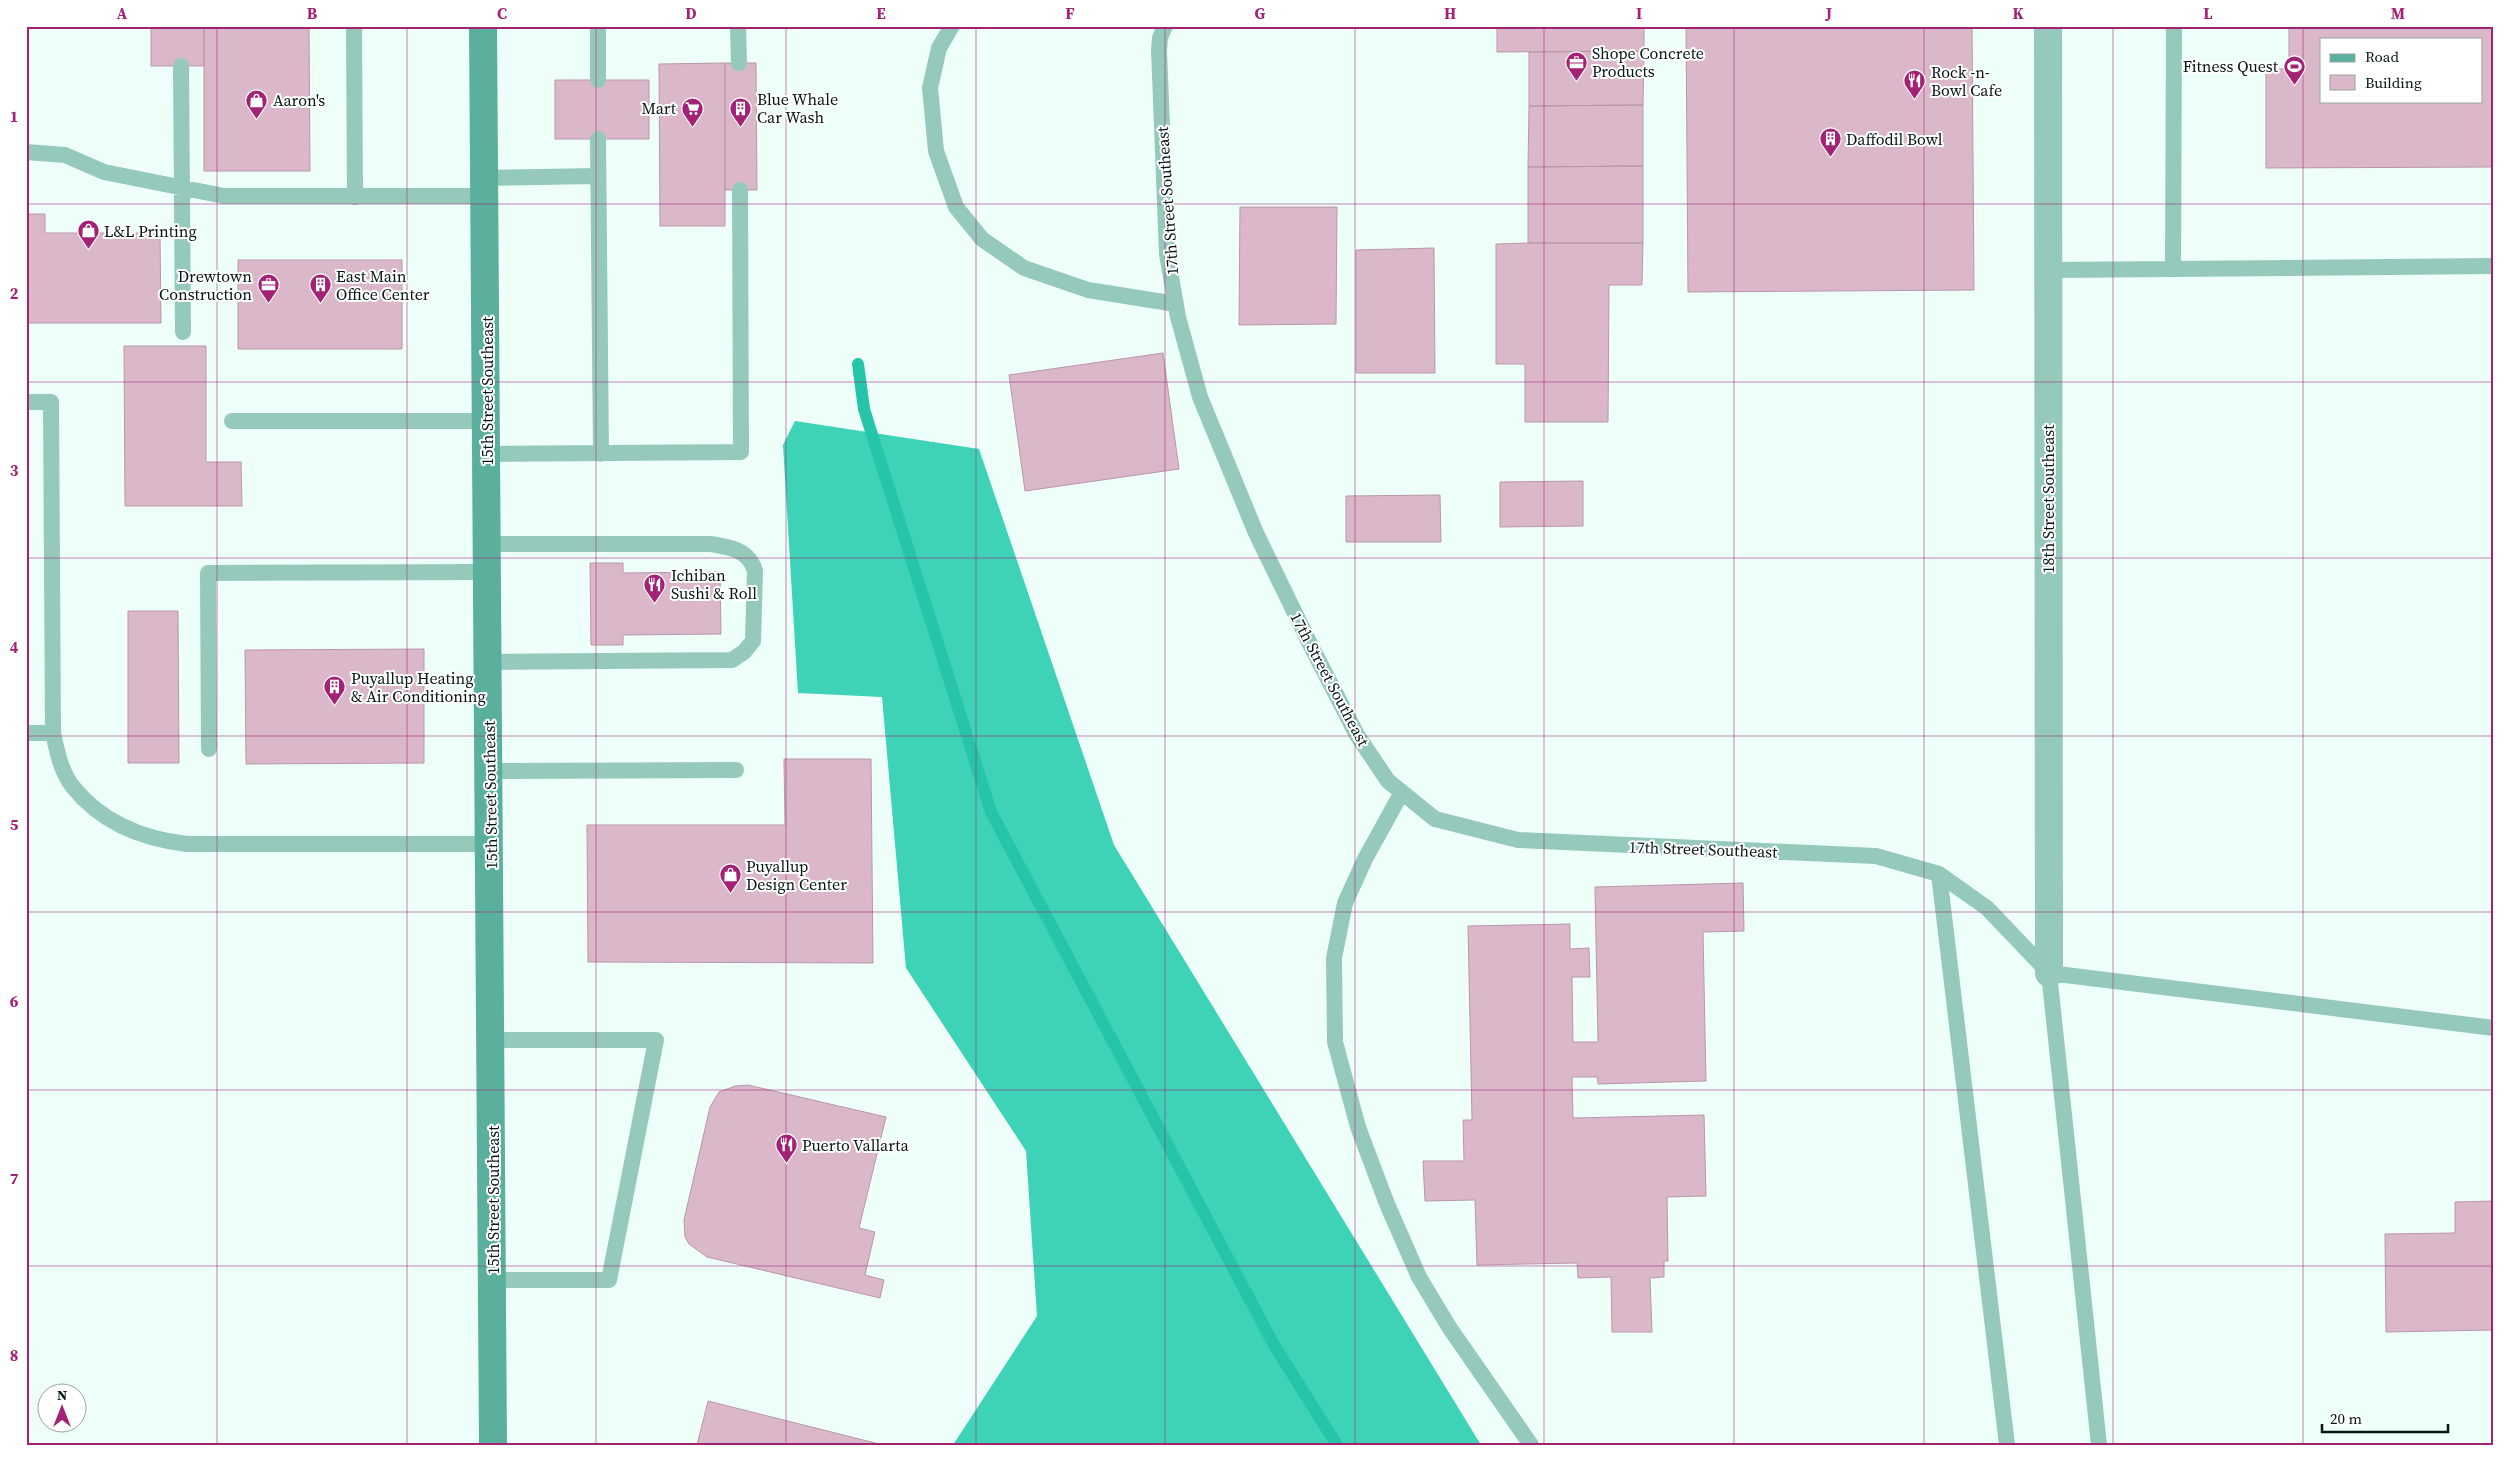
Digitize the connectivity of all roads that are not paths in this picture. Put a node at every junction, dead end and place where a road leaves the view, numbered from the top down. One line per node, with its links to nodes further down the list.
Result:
1 (354, 26): 18 (lane)
2 (483, 26): 16 (street, 15th Street Southeast)
3 (598, 26): 11 (lane)
4 (738, 26): 9 (lane)
5 (952, 26): 22 (lane)
6 (1166, 26): 22 (lane, 17th Street Southeast)
7 (2048, 26): 21 (street, 18th Street Southeast)
8 (2174, 26): 20 (lane)
9 (739, 63)
10 (181, 66): 15 (lane)
11 (598, 80)
12 (598, 139): 14 (lane)
13 (26, 152): 15 (lane)
14 (598, 176): 16 (lane); 28 (lane)
15 (181, 186): 18 (lane); 23 (lane)
16 (486, 187): 18 (lane); 26 (street, 15th Street Southeast)
17 (740, 190): 28 (lane)
18 (356, 197)
19 (2494, 266): 20 (lane)
20 (2173, 268): 21 (lane)
21 (2048, 270): 40 (street, 18th Street Southeast)
22 (1176, 304): 37 (lane, 17th Street Southeast)
23 (183, 332)
24 (26, 402): 33 (lane)
25 (232, 421): 26 (lane)
26 (487, 421): 27 (street, 15th Street Southeast)
27 (487, 454): 28 (lane); 29 (street, 15th Street Southeast)
28 (601, 454)
29 (488, 544): 30 (street, 15th Street Southeast); 31 (lane)
30 (488, 572): 31 (street, 15th Street Southeast); 34 (lane)
31 (489, 662): 35 (street, 15th Street Southeast)
32 (26, 733): 33 (lane)
33 (53, 733): 38 (lane)
34 (209, 749)
35 (489, 770): 36 (lane); 38 (street, 15th Street Southeast)
36 (736, 770)
37 (1402, 792): 39 (lane, 17th Street Southeast); 45 (lane)
38 (490, 844): 42 (street, 15th Street Southeast)
39 (1939, 874): 40 (lane, 17th Street Southeast); 46 (lane)
40 (2049, 973): 41 (lane); 47 (lane)
41 (2494, 1028)
42 (492, 1040): 43 (street, 15th Street Southeast); 43 (lane)
43 (494, 1280): 44 (street, 15th Street Southeast)
44 (493, 1445)
45 (1531, 1445)
46 (2006, 1445)
47 (2099, 1445)

